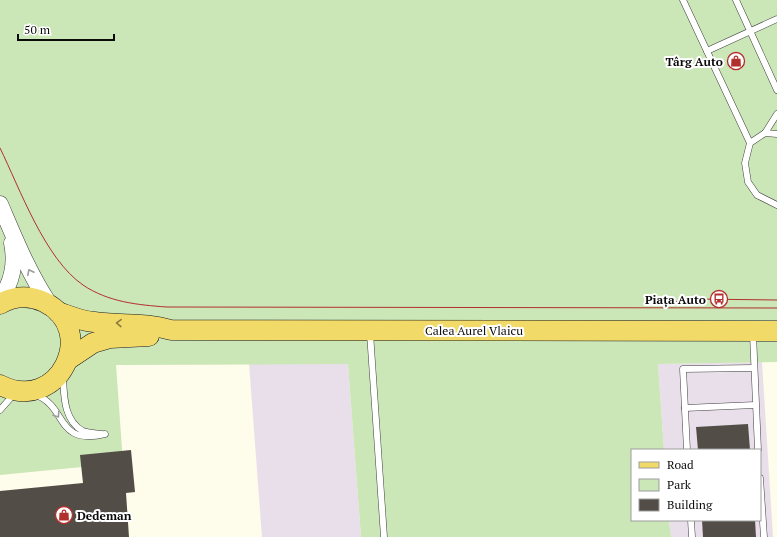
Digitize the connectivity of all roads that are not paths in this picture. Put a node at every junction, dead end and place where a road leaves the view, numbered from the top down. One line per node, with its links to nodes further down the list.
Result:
1 (683, 0): 5 (lane)
2 (736, 0): 4 (lane)
3 (777, 19): 4 (lane)
4 (750, 31): 5 (lane); 6 (lane)
5 (707, 51): 10 (lane)
6 (777, 90)
7 (777, 114): 8 (lane)
8 (765, 133): 9 (lane); 10 (lane)
9 (777, 134)
10 (750, 143): 12 (lane)
11 (0, 204): 13 (street)
12 (777, 205)
13 (8, 222): 14 (street); 16 (street, one-way to 13)
14 (0, 299)
15 (0, 304): 16 (main road, Calea Aurel Vlaicu)
16 (54, 309): 18 (main road, Calea Aurel Vlaicu, one-way to 16); 21 (main road)
17 (370, 329): 18 (main road, Calea Aurel Vlaicu); 20 (main road, Calea Aurel Vlaicu); 31 (lane)
18 (171, 330): 21 (main road, Calea Aurel Vlaicu)
19 (777, 330): 20 (main road, Calea Aurel Vlaicu)
20 (753, 331): 22 (lane)
21 (65, 365): 23 (main road, Calea Aurel Vlaicu); 23 (lane, one-way to 21)
22 (753, 368): 24 (lane); 25 (lane)
23 (14, 390): 26 (lane)
24 (756, 405): 25 (lane); 28 (lane)
25 (685, 408): 27 (lane)
26 (0, 410)
27 (687, 449)
28 (758, 449)
29 (761, 493): 33 (lane)
30 (691, 521): 32 (lane)
31 (384, 537)
32 (692, 537)
33 (764, 537)

